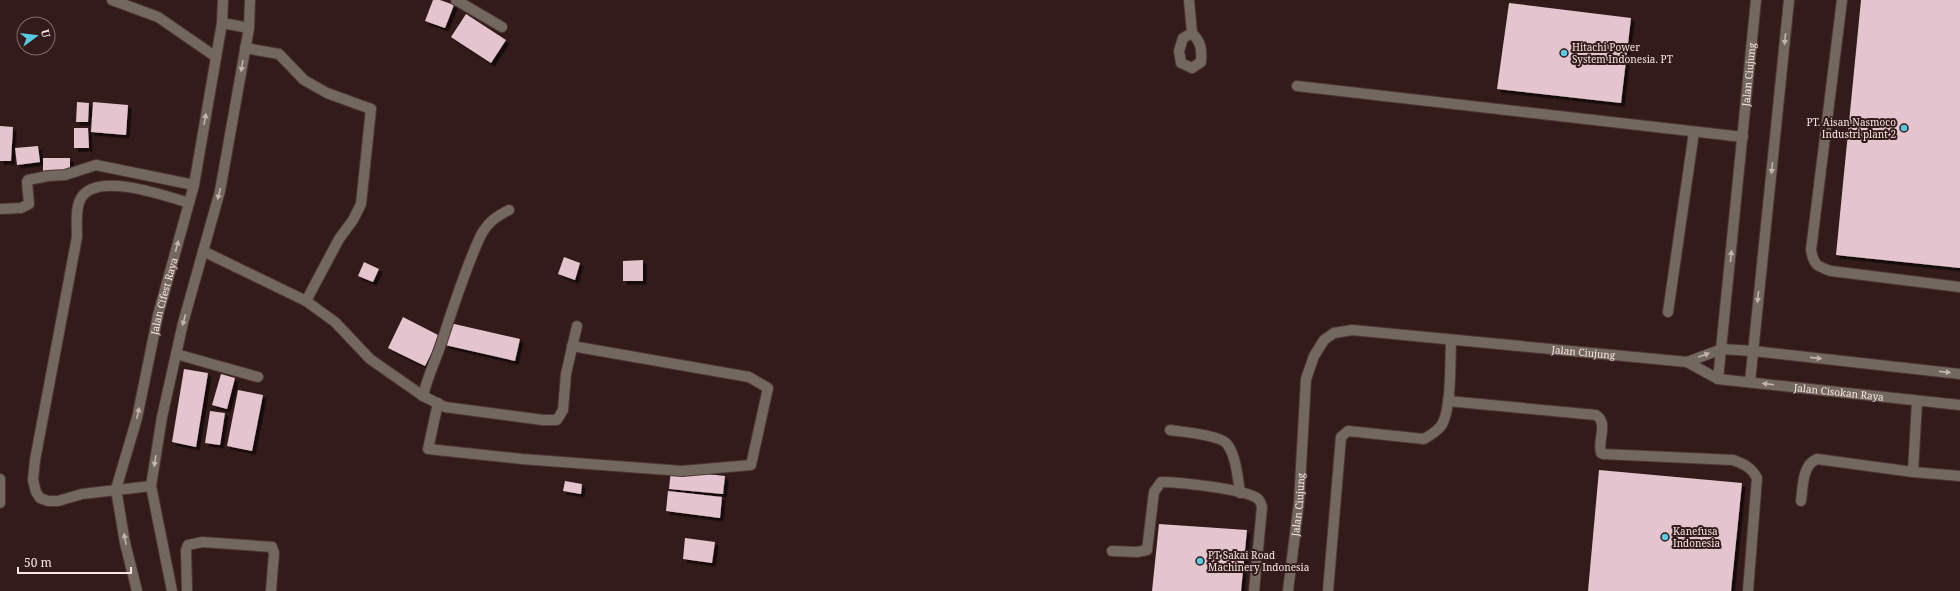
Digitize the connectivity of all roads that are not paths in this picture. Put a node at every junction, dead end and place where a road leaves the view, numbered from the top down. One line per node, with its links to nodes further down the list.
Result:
1 (112, 0): 14 (street)
2 (223, 0): 9 (street, Jalan Cifest Raya)
3 (250, 0): 11 (street)
4 (456, 0): 10 (street)
5 (1188, 0): 12 (street)
6 (1756, 0): 17 (street, Jalan Ciujung)
7 (1789, 0): 30 (street, one-way to 30)
8 (1842, 0): 23 (street)
9 (222, 23): 11 (street); 14 (street, Jalan Cifest Raya)
10 (502, 27)
11 (249, 28): 13 (street)
12 (1192, 33)
13 (245, 48): 22 (street, one-way to 22); 24 (street)
14 (216, 57): 18 (street, Jalan Cifest Raya, one-way to 14)
15 (1297, 86): 16 (street)
16 (1694, 132): 17 (street); 25 (street)
17 (1743, 137): 29 (street, Jalan Ciujung, one-way to 17)
18 (194, 185): 19 (street, Jalan Cifest Raya); 20 (street)
19 (189, 203): 47 (street, Jalan Cifest Raya, one-way to 19); 47 (street)
20 (0, 209)
21 (509, 210): 37 (street)
22 (203, 251): 24 (street); 31 (street, one-way to 31)
23 (1960, 287)
24 (306, 301): 37 (street)
25 (1668, 312)
26 (577, 326): 28 (street)
27 (1451, 340): 32 (street, Jalan Ciujung); 38 (street); 57 (street, Jalan Ciujung)
28 (572, 346): 40 (street); 40 (street)
29 (1722, 349): 30 (street); 32 (street, one-way to 29); 35 (street, Jalan Ciujung)
30 (1753, 351): 33 (street, one-way to 33); 36 (street)
31 (176, 354): 34 (street); 46 (street, one-way to 46)
32 (1687, 362): 35 (street, Jalan Ciujung)
33 (1960, 374)
34 (258, 377)
35 (1718, 379): 36 (street, Jalan Cisokan Raya)
36 (1750, 382): 39 (street, Jalan Cisokan Raya, one-way to 36)
37 (423, 396): 40 (street)
38 (1448, 402): 58 (street); 59 (street)
39 (1917, 402): 41 (street, Jalan Cisokan Raya); 43 (street)
40 (438, 403)
41 (1960, 405)
42 (1170, 430): 48 (street)
43 (1913, 472): 44 (street); 49 (street)
44 (1960, 476)
45 (0, 479): 50 (street)
46 (151, 486): 47 (street); 53 (street)
47 (116, 489): 52 (street, Jalan Cifest Raya, one-way to 47)
48 (1240, 493): 51 (street); 56 (street)
49 (1801, 501)
50 (0, 503)
51 (1112, 550)
52 (136, 591)
53 (172, 591)
54 (187, 591): 55 (street)
55 (271, 591)
56 (1254, 591)
57 (1288, 591)
58 (1328, 591)
59 (1748, 591)

